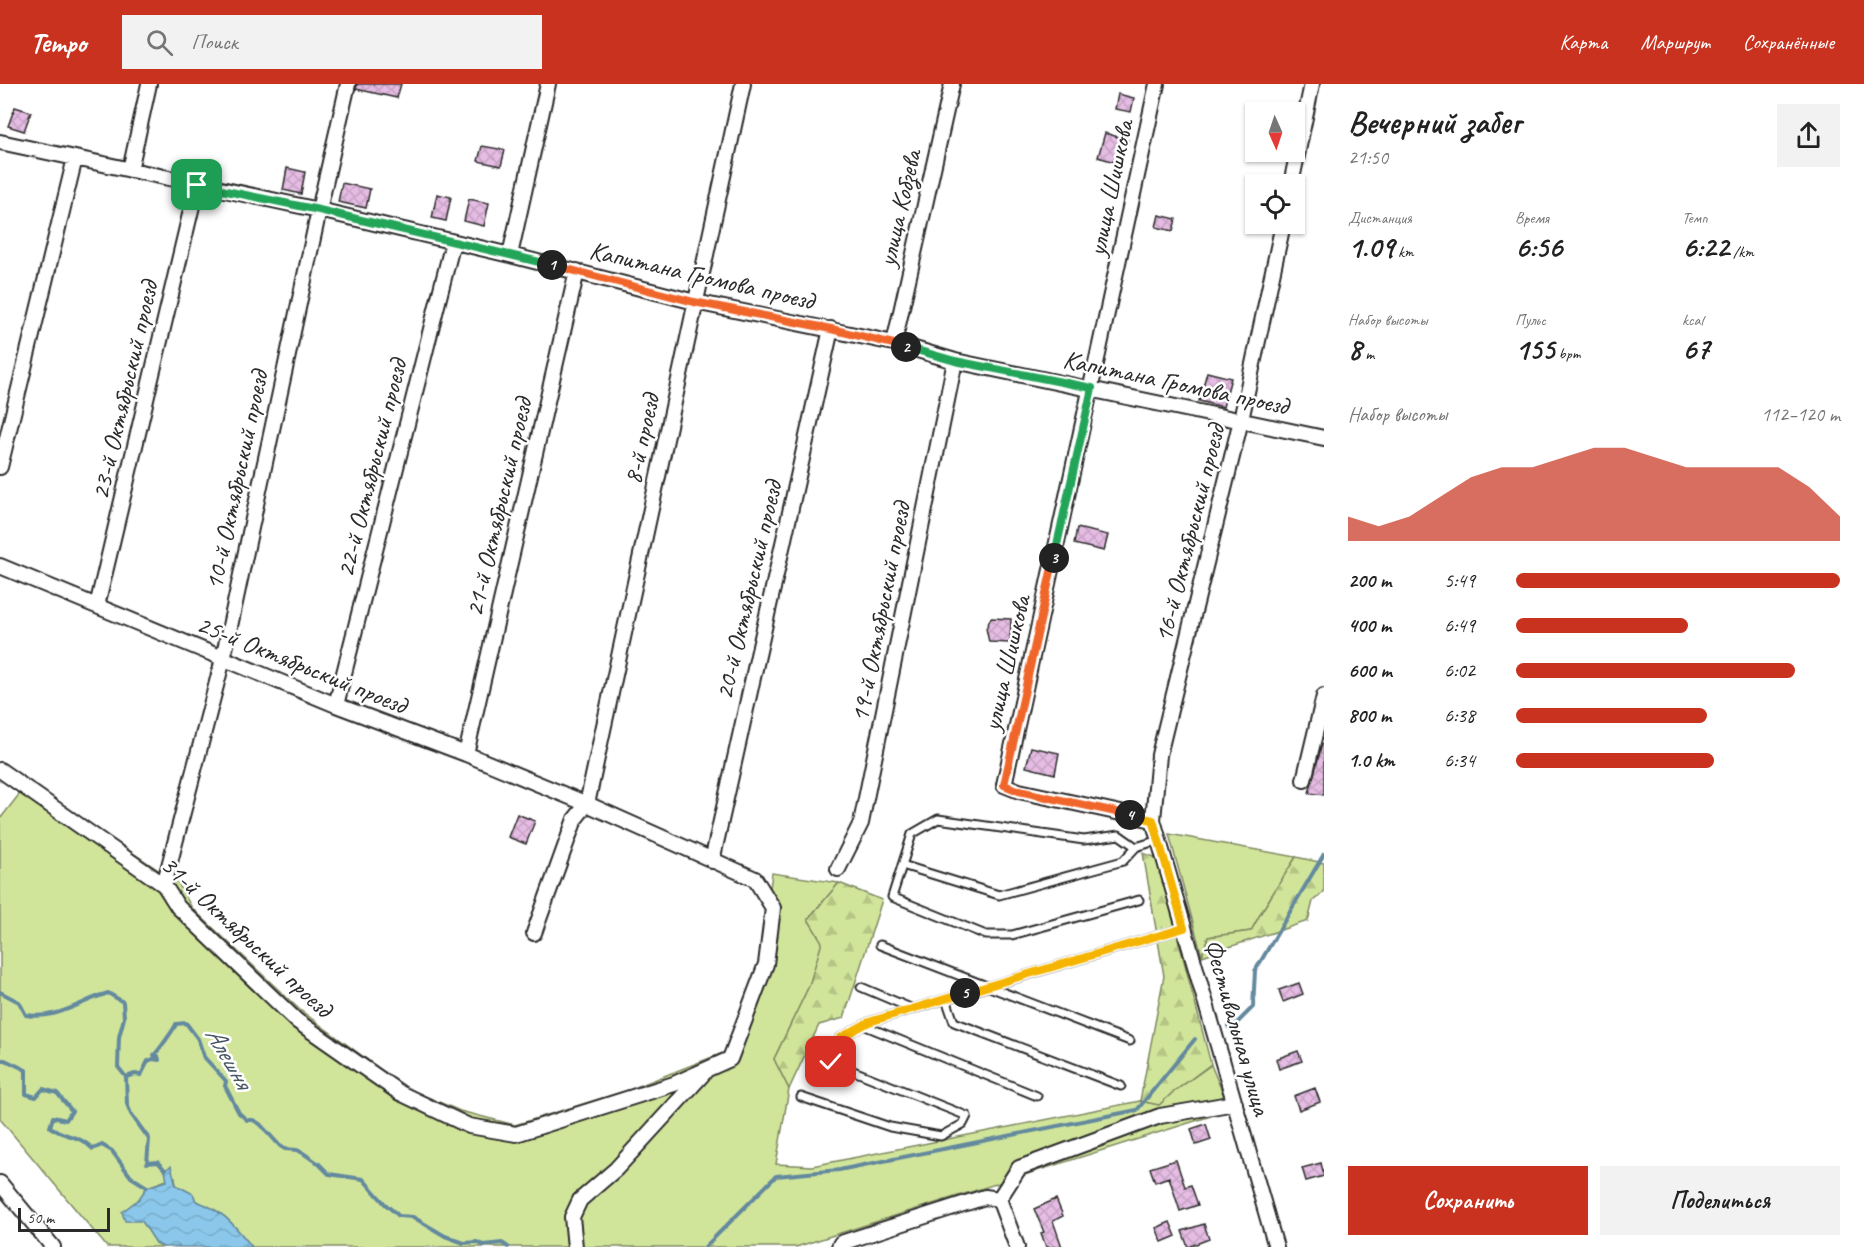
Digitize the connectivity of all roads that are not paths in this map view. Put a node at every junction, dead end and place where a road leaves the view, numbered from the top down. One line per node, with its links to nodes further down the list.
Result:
1 (150, 84): 10 (street)
2 (348, 84): 13 (street, 10-й Октябрьский проезд)
3 (548, 84): 16 (street)
4 (743, 84): 18 (street, 8-й проезд)
5 (952, 84): 20 (street, улица Кобзева)
6 (1157, 84): 22 (street, улица Шишкова)
7 (1312, 84): 11 (street)
8 (0, 142): 9 (street, Капитана Громова проезд)
9 (75, 158): 10 (street, Капитана Громова проезд); 25 (street)
10 (130, 170): 12 (street, Капитана Громова проезд)
11 (1293, 174)
12 (197, 185): 13 (street, Капитана Громова проезд); 27 (street, 23-й Октябрьский проезд)
13 (319, 210): 15 (street, Капитана Громова проезд); 28 (street, 10-й Октябрьский проезд)
14 (1281, 234): 23 (street, 16-й Октябрьский проезд)
15 (453, 243): 16 (street, Капитана Громова проезд); 30 (street, 22-й Октябрьский проезд)
16 (510, 255): 17 (street, Капитана Громова проезд)
17 (577, 272): 18 (street, Капитана Громова проезд); 31 (street, 21-й Октябрьский проезд)
18 (694, 302): 19 (street, Капитана Громова проезд); 34 (street, 8-й проезд)
19 (831, 329): 20 (street, Капитана Громова проезд); 38 (street, 20-й Октябрьский проезд)
20 (894, 343): 21 (street, Капитана Громова проезд)
21 (955, 361): 22 (street, Капитана Громова проезд); 40 (street, 19-й Октябрьский проезд)
22 (1092, 388): 23 (street, Капитана Громова проезд); 35 (street, улица Шишкова)
23 (1241, 420): 24 (street, Капитана Громова проезд); 35 (street, 16-й Октябрьский проезд)
24 (1324, 438)
25 (0, 467)
26 (0, 566): 27 (street, 25-й Октябрьский проезд)
27 (97, 606): 28 (street, 25-й Октябрьский проезд)
28 (223, 659): 30 (street, 25-й Октябрьский проезд); 42 (street, 10-й Октябрьский проезд)
29 (1324, 696): 33 (street)
30 (336, 705): 31 (street, 25-й Октябрьский проезд)
31 (466, 754): 34 (street, 25-й Октябрьский проезд)
32 (0, 770): 42 (street, 31-й Октябрьский проезд)
33 (1304, 780)
34 (587, 804): 38 (street, 25-й Октябрьский проезд); 45 (street)
35 (1153, 820): 36 (street, Фестивальная улица)
36 (1159, 840): 37 (lane); 44 (street, Фестивальная улица)
37 (1136, 847): 39 (lane); 39 (lane)
38 (712, 861): 41 (street, 25-й Октябрьский проезд)
39 (902, 866): 43 (lane)
40 (838, 869)
41 (755, 879): 53 (street, 31-й Октябрьский проезд)
42 (164, 885): 53 (street, 31-й Октябрьский проезд)
43 (1139, 900)
44 (1184, 928): 47 (lane); 57 (street, Фестивальная улица)
45 (534, 933)
46 (880, 945): 47 (lane)
47 (989, 986): 49 (lane); 52 (lane)
48 (861, 987): 50 (lane)
49 (946, 999): 50 (lane); 54 (lane)
50 (913, 1009): 51 (lane)
51 (863, 1025): 55 (lane); 56 (lane)
52 (1130, 1041)
53 (708, 1069): 61 (street)
54 (1120, 1086)
55 (801, 1096)
56 (1037, 1096)
57 (1235, 1102): 59 (street); 64 (street, Фестивальная улица)
58 (0, 1183): 60 (street)
59 (999, 1199): 62 (street); 63 (street)
60 (53, 1247)
61 (575, 1247)
62 (839, 1247)
63 (1017, 1247)
64 (1276, 1247)

